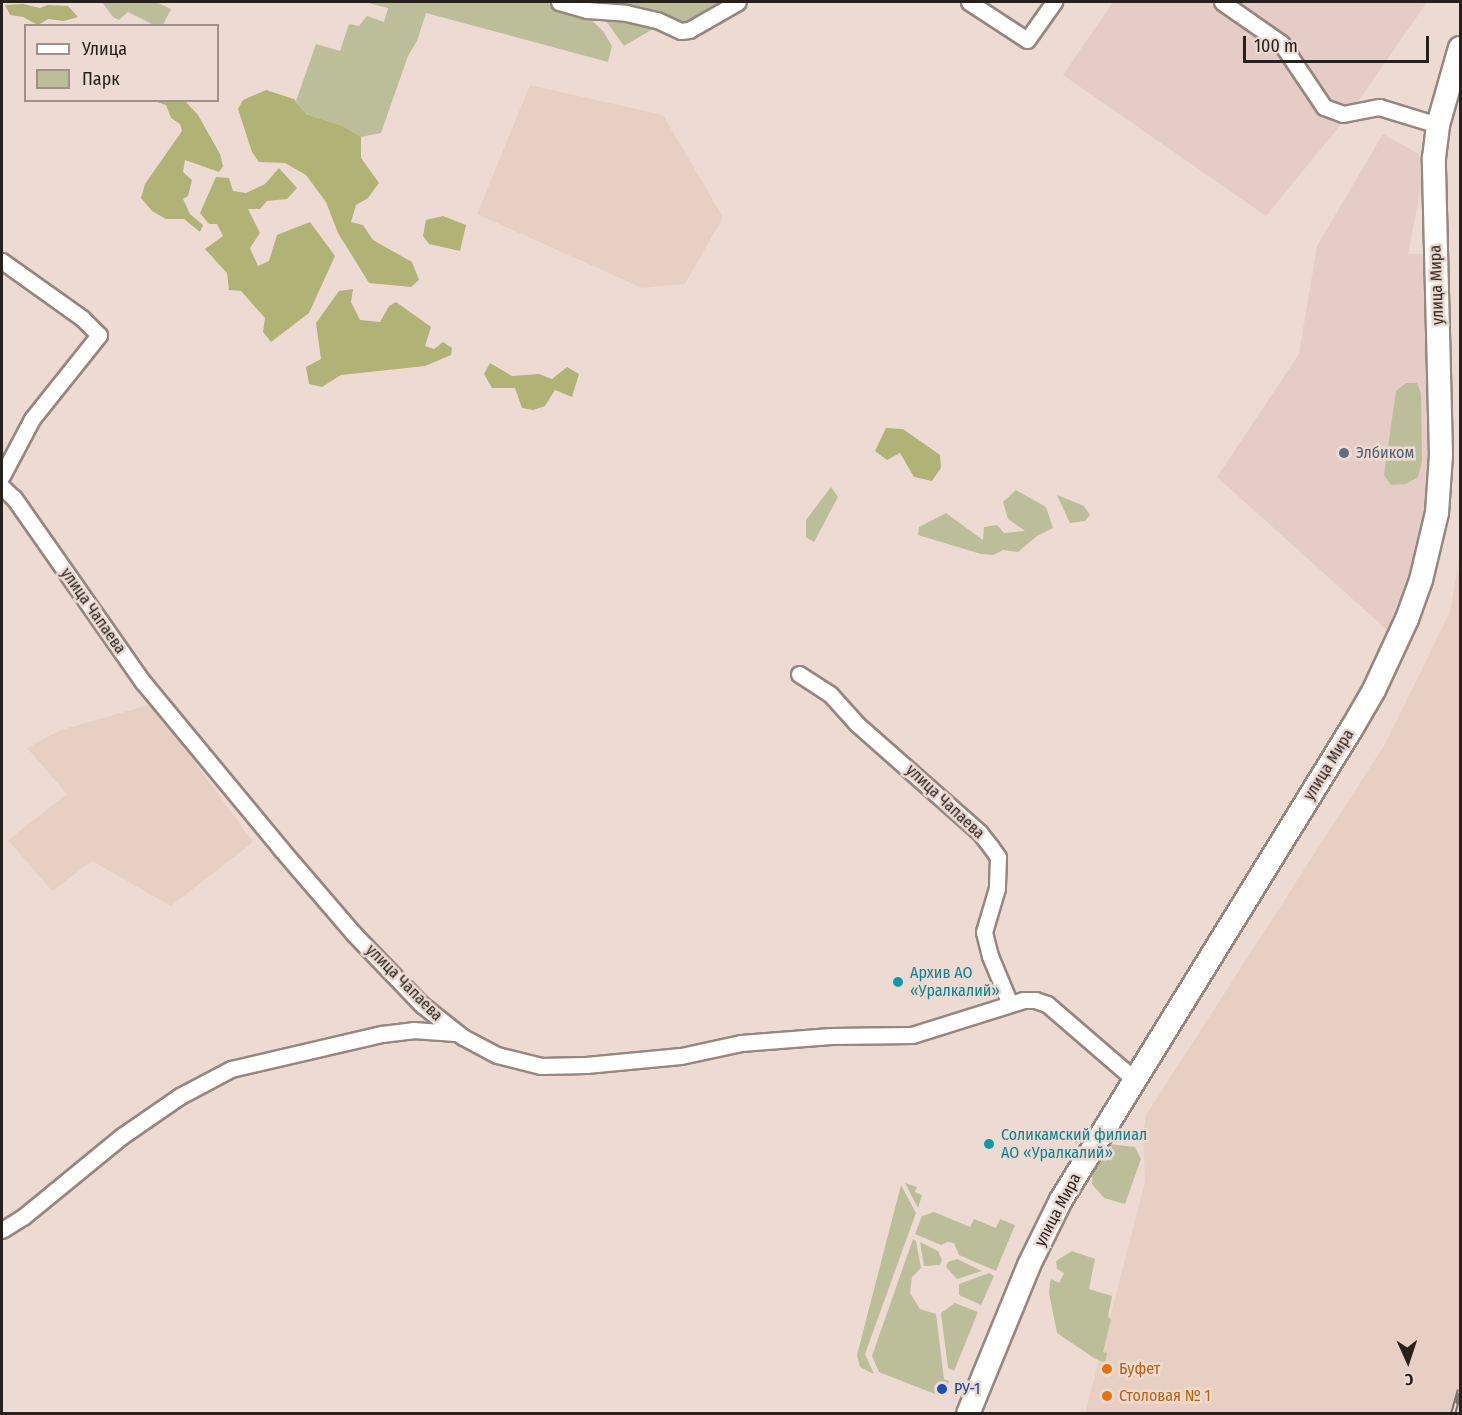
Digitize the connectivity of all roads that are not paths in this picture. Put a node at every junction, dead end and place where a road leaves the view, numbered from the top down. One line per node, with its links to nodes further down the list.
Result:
1 (559, 2): 2 (street)
2 (738, 2)
3 (969, 2): 4 (street)
4 (1054, 2)
5 (1222, 2): 7 (street)
6 (1461, 48): 7 (highway, улица Мира)
7 (1438, 125): 14 (highway, улица Мира)
8 (2, 261): 9 (street)
9 (2, 476)
10 (2, 487): 13 (street, улица Чапаева)
11 (799, 674): 12 (street, улица Чапаева)
12 (1010, 1004): 13 (street, улица Чапаева); 14 (street, улица Чапаева)
13 (455, 1033): 15 (street)
14 (1135, 1080): 16 (highway, улица Мира)
15 (2, 1230)
16 (968, 1413)

